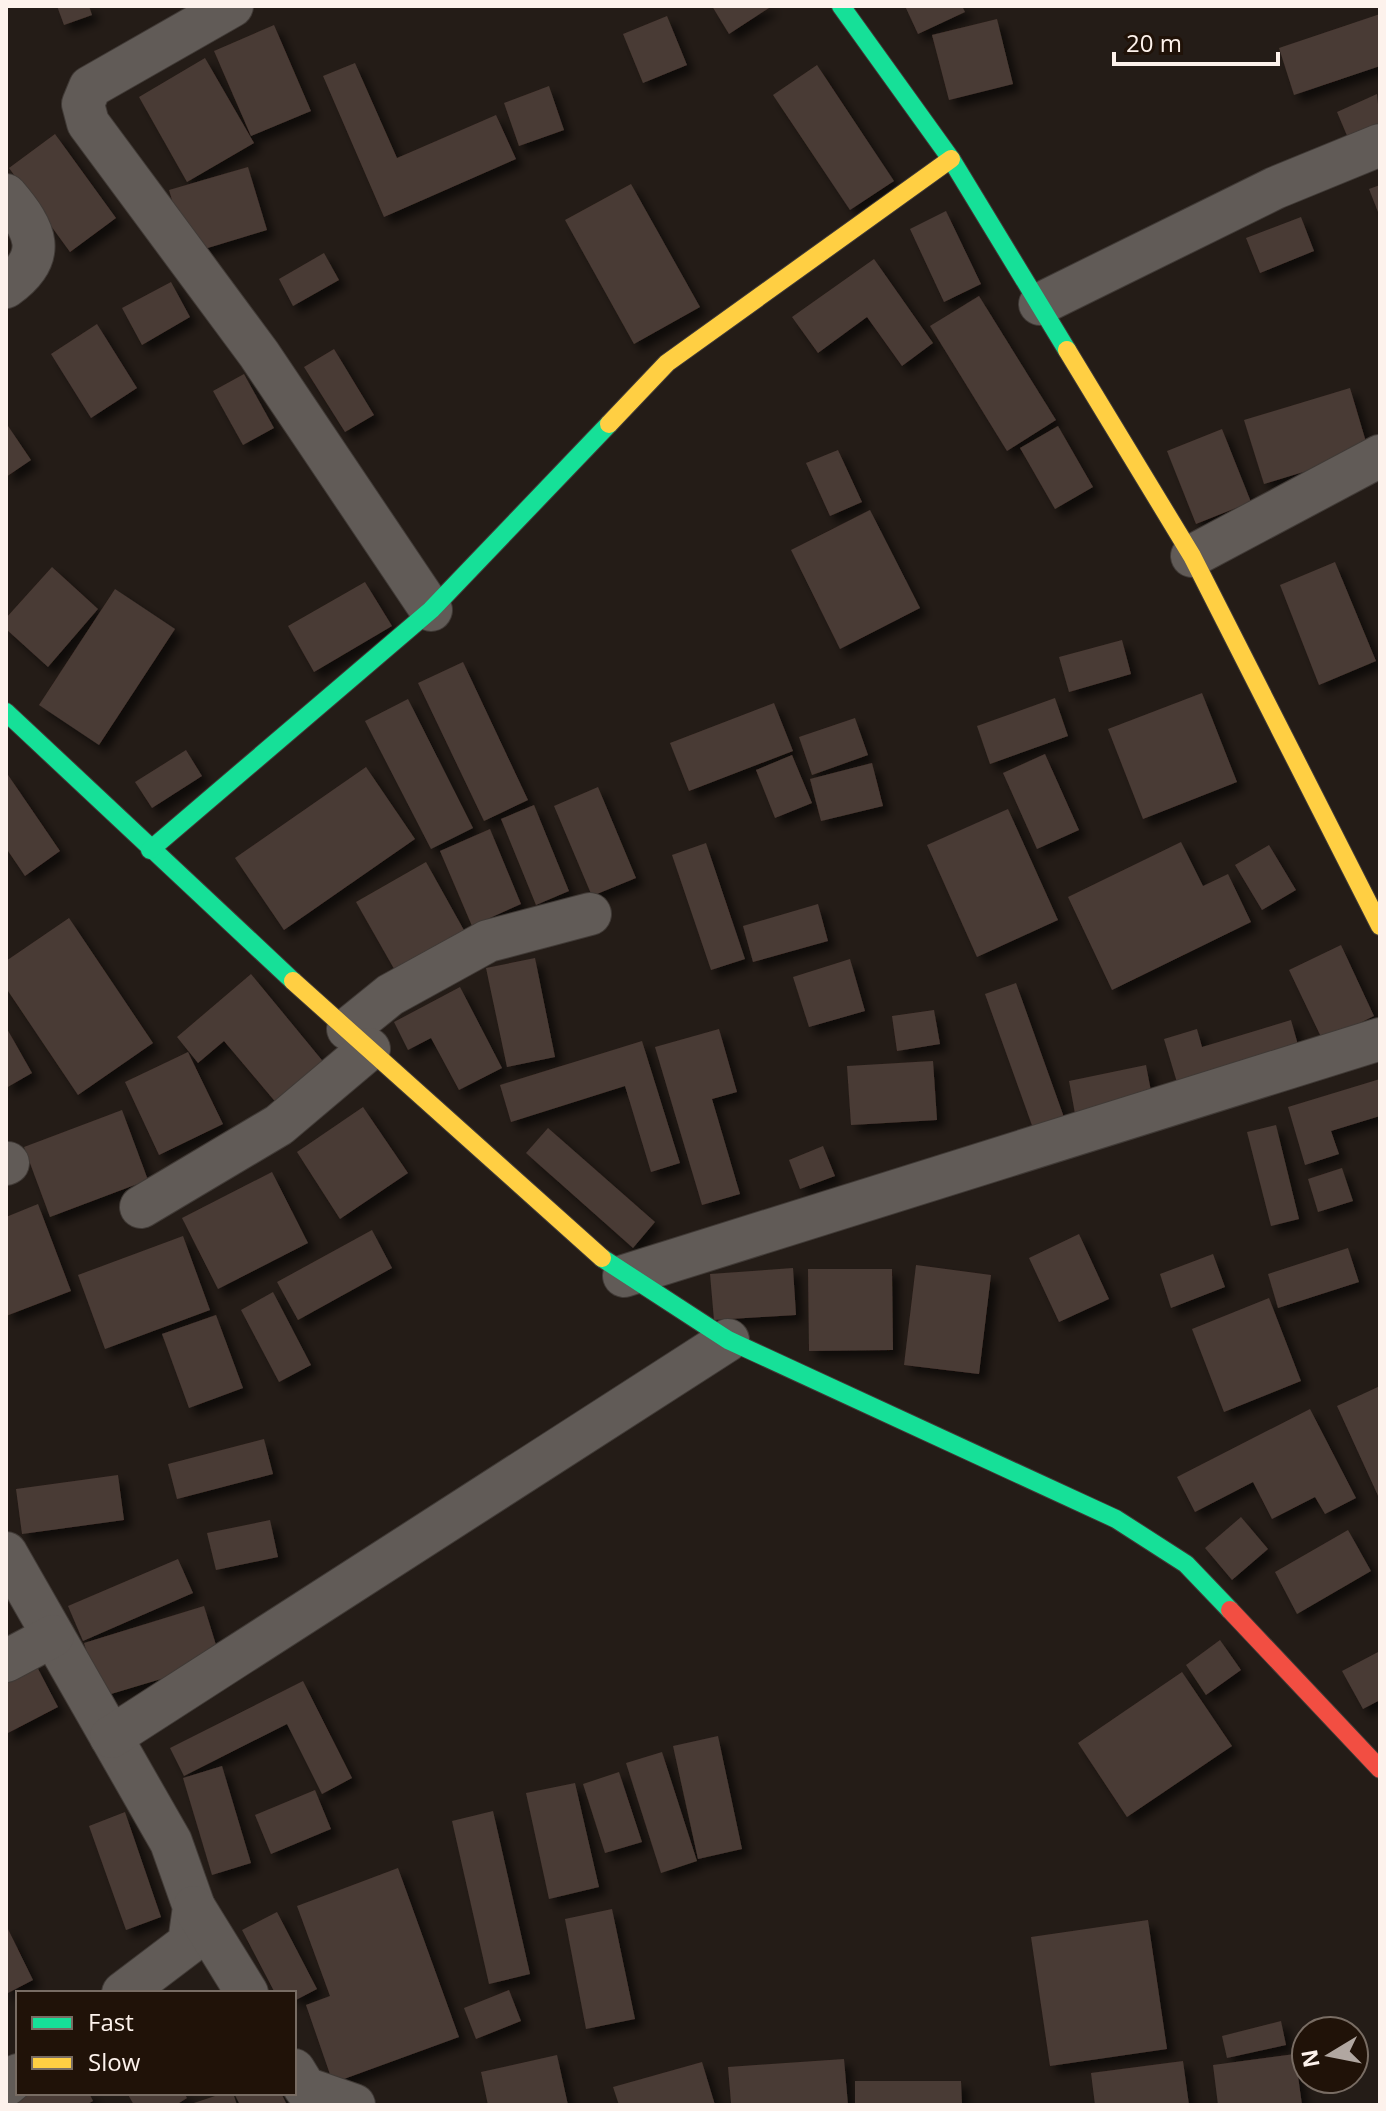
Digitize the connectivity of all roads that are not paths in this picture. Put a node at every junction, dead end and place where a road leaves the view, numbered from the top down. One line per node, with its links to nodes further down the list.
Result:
1 (232, 6): 10 (street)
2 (841, 6): 4 (street)
3 (1380, 145): 7 (street)
4 (951, 159): 7 (street); 10 (street)
5 (6, 195): 6 (street)
6 (6, 287)
7 (1040, 304): 9 (street)
8 (1380, 456): 9 (street)
9 (1192, 556): 14 (street)
10 (431, 610): 12 (street)
11 (6, 712): 12 (street)
12 (150, 850): 15 (street)
13 (590, 914): 15 (street)
14 (1380, 926)
15 (359, 1039): 17 (street); 18 (street)
16 (1380, 1039): 18 (street)
17 (141, 1207)
18 (624, 1276): 19 (street)
19 (728, 1340): 23 (street); 24 (street)
20 (6, 1553): 21 (street)
21 (53, 1636): 22 (street); 23 (street)
22 (6, 1661)
23 (111, 1737): 25 (street)
24 (1380, 1769)
25 (194, 1907): 26 (street); 27 (street)
26 (126, 1991)
27 (246, 1991)
28 (296, 2073): 29 (street)
29 (354, 2105)

